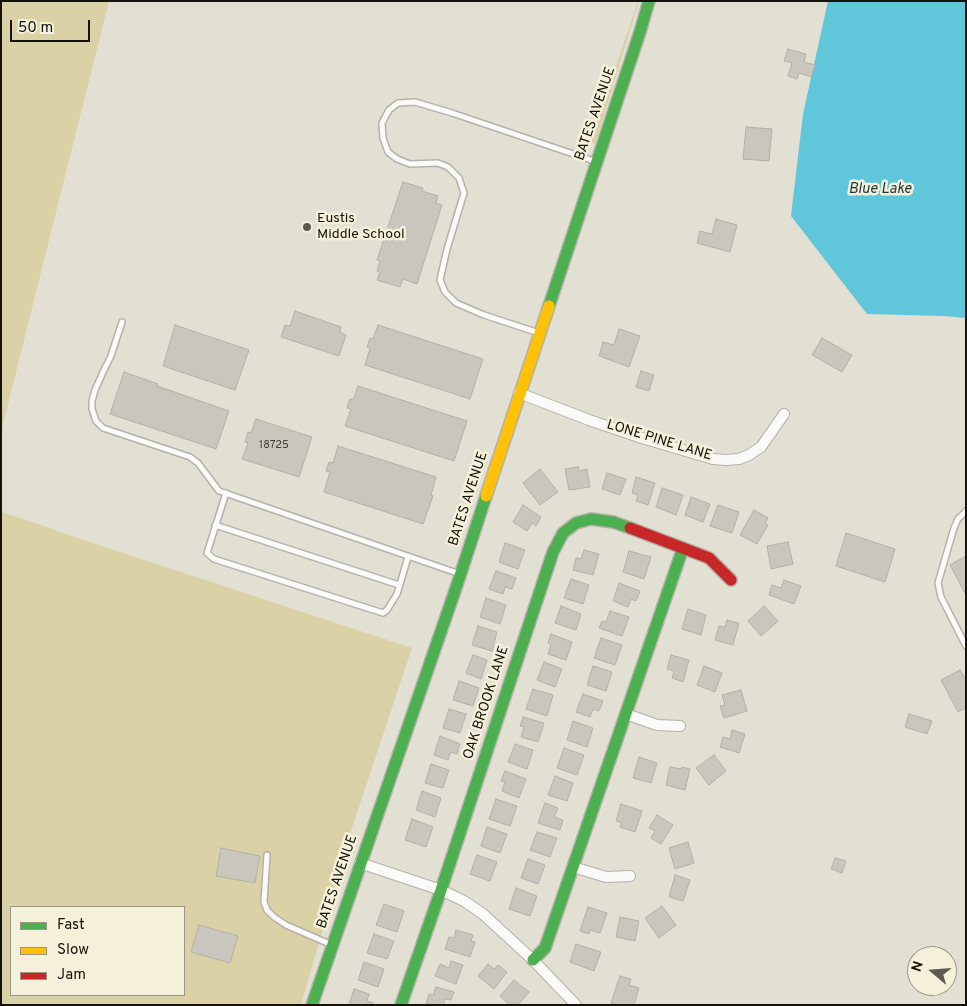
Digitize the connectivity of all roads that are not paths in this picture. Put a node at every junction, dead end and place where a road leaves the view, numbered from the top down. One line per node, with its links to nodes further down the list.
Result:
1 (649, 1): 2 (street, BATES AVENUE)
2 (596, 162): 4 (street, BATES AVENUE); 4 (lane)
3 (122, 322): 7 (lane)
4 (539, 333): 5 (street, BATES AVENUE)
5 (519, 393): 6 (street, LONE PINE LANE); 12 (street, BATES AVENUE)
6 (784, 414)
7 (226, 493): 9 (lane); 11 (lane)
8 (966, 511): 15 (lane)
9 (215, 525): 14 (lane); 14 (lane)
10 (683, 548): 13 (street, OAK BROOK LANE); 16 (street); 22 (street, OAK BROOK LANE)
11 (408, 557): 12 (lane); 14 (lane)
12 (460, 575): 19 (street, BATES AVENUE)
13 (731, 580)
14 (400, 585)
15 (966, 646)
16 (626, 714): 17 (street); 20 (street)
17 (680, 726)
18 (267, 855): 23 (lane)
19 (360, 864): 22 (street); 23 (street, BATES AVENUE)
20 (573, 867): 21 (street); 24 (street)
21 (630, 876)
22 (441, 890): 24 (street); 26 (street, OAK BROOK LANE)
23 (332, 945): 25 (street, BATES AVENUE)
24 (533, 960): 27 (street)
25 (312, 1005)
26 (401, 1005)
27 (576, 1005)

